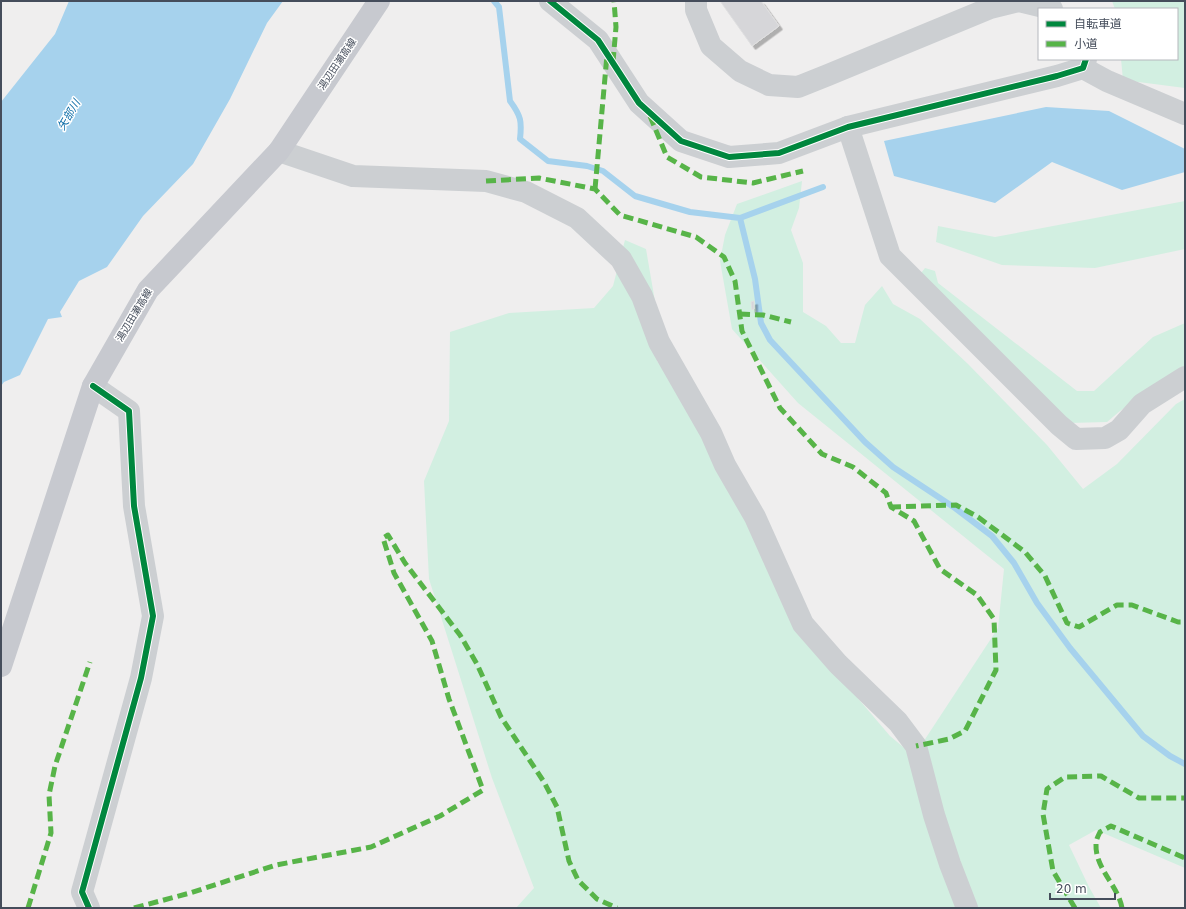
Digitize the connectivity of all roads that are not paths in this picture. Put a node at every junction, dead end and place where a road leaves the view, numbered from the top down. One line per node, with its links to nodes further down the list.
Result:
1 (379, 1): 8 (main road, 湯辺田瀬高線)
2 (550, 1): 7 (street)
3 (696, 1): 4 (street)
4 (1048, 8)
5 (1084, 63): 6 (street); 7 (street)
6 (1185, 114)
7 (848, 127): 9 (street)
8 (279, 151): 10 (main road, 湯辺田瀬高線); 13 (street)
9 (1185, 377)
10 (93, 386): 11 (main road, 湯辺田瀬高線); 12 (street)
11 (1, 666)
12 (89, 908)
13 (967, 908)

